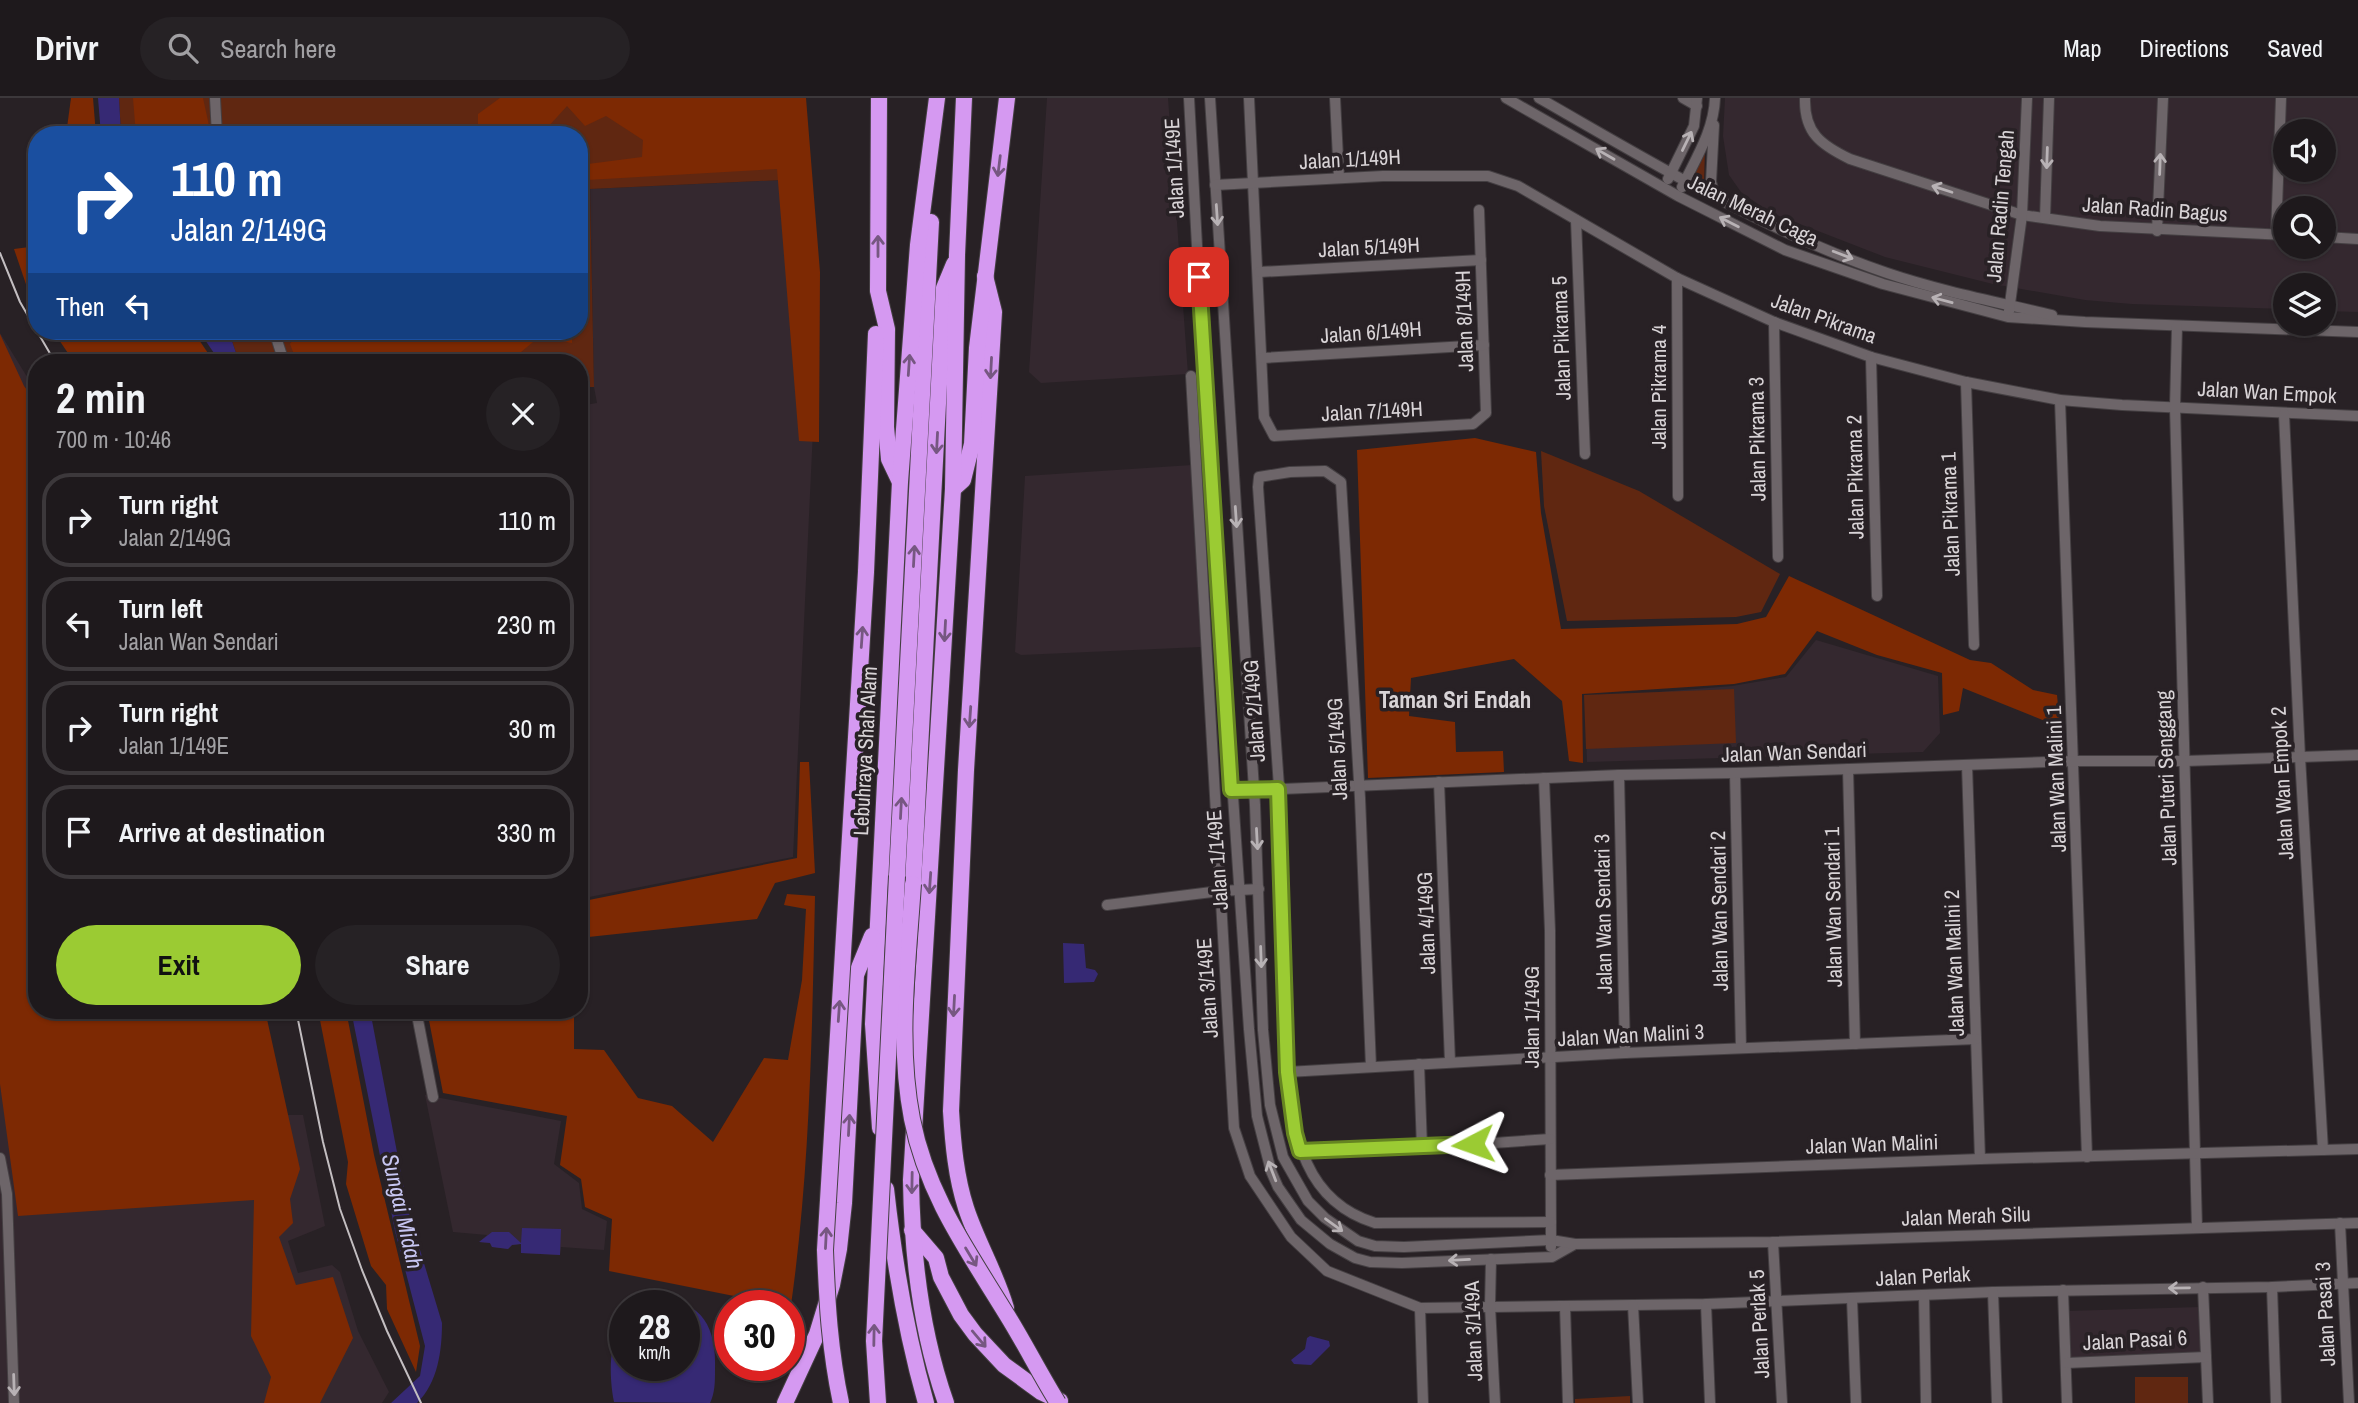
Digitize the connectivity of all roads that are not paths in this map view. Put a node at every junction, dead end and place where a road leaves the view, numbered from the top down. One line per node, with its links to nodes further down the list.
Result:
1 (215, 98): 21 (street)
2 (879, 98): 47 (highway, one-way to 2)
3 (964, 98): 42 (highway)
4 (1007, 98): 45 (highway, one-way to 45)
5 (1189, 98): 82 (street, Jalan 1/149E)
6 (1210, 98): 27 (street, Jalan 1/149E)
7 (1249, 98): 26 (street)
8 (1335, 98): 24 (street)
9 (1506, 98): 28 (street, Jalan Merah Caga, one-way to 9)
10 (1539, 98): 22 (street, Jalan Merah Caga)
11 (1683, 98): 18 (street)
12 (1715, 98): 20 (street)
13 (1805, 98): 33 (street, Jalan Radin Bagus, one-way to 13)
14 (2027, 98): 34 (street, Jalan Radin Tengah)
15 (2049, 98): 35 (street, Jalan Radin Tengah, one-way to 35)
16 (2163, 98): 37 (street, one-way to 16)
17 (2281, 98): 31 (street)
18 (1697, 102): 22 (street, one-way to 18)
19 (937, 103): 64 (highway, Lebuhraya Shah Alam, one-way to 19); 141 (highway, one-way to 19, bridge)
20 (1714, 115): 25 (street); 29 (street)
21 (217, 126)
22 (1671, 174): 25 (street, Jalan Merah Caga); 28 (street)
23 (1488, 176): 24 (street, Jalan 1/149H); 36 (street, Jalan Pikrama)
24 (1339, 178): 26 (street, Jalan 1/149H)
25 (1685, 180): 29 (street, Jalan Merah Caga); 30 (street)
26 (1254, 184): 27 (street, Jalan 1/149H); 44 (street)
27 (1215, 185): 83 (street, Jalan 1/149E, one-way to 83)
28 (1664, 188): 30 (street, Jalan Merah Caga)
29 (1715, 195): 48 (street, Jalan Merah Caga, one-way to 48)
30 (1678, 196): 48 (street, Jalan Merah Caga, one-way to 30)
31 (2281, 196)
32 (1479, 210): 43 (street, Jalan 8/149H)
33 (2007, 210): 34 (street, Jalan Radin Bagus); 39 (street)
34 (2022, 215): 35 (street, Jalan Radin Bagus); 39 (street, Jalan Radin Tengah)
35 (2045, 218): 37 (street, Jalan Radin Bagus)
36 (1576, 220): 46 (street, Jalan Pikrama); 62 (street, Jalan Pikrama 5)
37 (2157, 230): 38 (street, Jalan Radin Bagus)
38 (2273, 235)
39 (2019, 237): 48 (street, Jalan Radin Tengah)
40 (2336, 238): 41 (street)
41 (2358, 239)
42 (957, 255): 65 (highway); 135 (highway, one-way to 135, bridge)
43 (1481, 260): 44 (street, Jalan 5/149H); 52 (street, Jalan 8/149H)
44 (1259, 272): 54 (street)
45 (985, 276): 65 (highway); 135 (highway, one-way to 135, bridge)
46 (1677, 278): 49 (street, Jalan Pikrama); 66 (street, Jalan Pikrama 4)
47 (878, 291): 64 (highway); 140 (highway, one-way to 47, bridge)
48 (2009, 311): 50 (street, Jalan Merah Caga)
49 (1774, 322): 53 (street, Jalan Pikrama); 67 (street, Jalan Pikrama 3)
50 (2177, 326): 51 (street, Jalan Merah Caga); 58 (street, Jalan Puteri Senggang)
51 (2358, 332)
52 (1484, 345): 54 (street, Jalan 6/149H); 61 (street, Jalan 8/149H)
53 (1871, 357): 56 (street, Jalan Pikrama); 68 (street, Jalan Pikrama 2)
54 (1262, 358): 61 (street, Jalan 7/149H)
55 (1191, 376): 86 (street, Jalan 3/149E)
56 (1966, 382): 57 (street, Jalan Pikrama); 69 (street, Jalan Pikrama 1)
57 (2060, 400): 58 (street, Jalan Pikrama); 72 (street, Jalan Wan Malini 1)
58 (2175, 407): 59 (street, Jalan Wan Empok); 73 (street, Jalan Puteri Senggang)
59 (2284, 414): 60 (street, Jalan Wan Empok); 71 (street, Jalan Wan Empok 2)
60 (2358, 416)
61 (1472, 424)
62 (1584, 454)
63 (1290, 472): 80 (street, Jalan 5/149G); 81 (street, Jalan 2/149G)
64 (900, 482): 88 (highway, Lebuhraya Shah Alam)
65 (953, 489): 115 (highway, one-way to 115)
66 (1678, 496)
67 (1778, 557)
68 (1877, 596)
69 (1973, 645)
70 (2358, 755): 71 (street, Jalan Wan Sendari)
71 (2300, 757): 73 (street, Jalan Wan Sendari); 103 (street, Jalan Wan Empok 2)
72 (2075, 761): 73 (street, Jalan Wan Sendari); 74 (street, Jalan Wan Sendari); 106 (street, Jalan Wan Malini 1)
73 (2185, 761): 105 (street, Jalan Puteri Senggang)
74 (1967, 765): 75 (street, Jalan Wan Sendari); 90 (street, Jalan Wan Malini 2)
75 (1848, 769): 76 (street, Jalan Wan Sendari); 91 (street, Jalan Wan Sendari 1)
76 (1735, 773): 77 (street, Jalan Wan Sendari); 92 (street, Jalan Wan Sendari 2)
77 (1619, 775): 78 (street, Jalan Wan Sendari); 93 (street, Jalan Wan Sendari 3)
78 (1544, 778): 79 (street, Jalan Wan Sendari); 94 (street, Jalan 1/149G)
79 (1439, 782): 80 (street, Jalan Wan Sendari); 95 (street, Jalan 4/149G)
80 (1359, 785): 81 (street, Jalan Wan Sendari); 97 (street, Jalan 5/149G)
81 (1278, 789): 83 (street, Jalan Wan Sendari); 98 (street, Jalan 2/149G)
82 (1231, 790): 83 (street, Jalan Wan Sendari); 85 (street, Jalan 1/149E)
83 (1254, 790): 84 (street, Jalan 1/149E, one-way to 84)
84 (1259, 889): 85 (street); 116 (street, Jalan 1/149E, one-way to 116)
85 (1239, 890): 86 (street); 120 (street, Jalan 1/149E, one-way to 85)
86 (1220, 891): 87 (street); 134 (street, Jalan 3/149E)
87 (1107, 905)
88 (877, 925): 139 (highway, one-way to 88); 142 (highway, Lebuhraya Shah Alam)
89 (418, 1019): 99 (street)
90 (1976, 1038): 91 (street, Jalan Wan Malini 3); 108 (street, Jalan Wan Malini 2)
91 (1855, 1044): 92 (street, Jalan Wan Malini 3)
92 (1741, 1048): 93 (street, Jalan Wan Malini 3)
93 (1625, 1053): 94 (street, Jalan Wan Malini 3)
94 (1550, 1058): 95 (street, Jalan Wan Malini 3); 100 (street, Jalan 1/149G)
95 (1450, 1062): 96 (street, Jalan Wan Malini 3)
96 (1419, 1065): 97 (street, Jalan Wan Malini 3); 101 (street)
97 (1371, 1067): 98 (street, Jalan Wan Malini 3)
98 (1287, 1072): 104 (street, Jalan 2/149G)
99 (433, 1097)
100 (1550, 1139): 101 (street); 109 (street, Jalan 1/149G)
101 (1422, 1148): 104 (street)
102 (2358, 1149): 103 (street)
103 (2323, 1150): 105 (street)
104 (1300, 1151): 111 (street, Jalan 2/149G)
105 (2196, 1154): 106 (street, Jalan Wan Malini); 114 (street, Jalan Puteri Senggang)
106 (2087, 1157): 108 (street, Jalan Wan Malini)
107 (0, 1158): 110 (street)
108 (1980, 1159): 109 (street, Jalan Wan Malini)
109 (1550, 1175): 111 (street, Jalan 1/149G)
110 (3, 1194): 138 (street, one-way to 138)
111 (1551, 1222): 116 (street, Jalan 1/149G)
112 (2340, 1223): 113 (street, Jalan Merah Silu); 114 (street, Jalan Merah Silu); 121 (street, Jalan Pasai 3)
113 (2358, 1223)
114 (2197, 1228): 117 (street, Jalan Merah Silu)
115 (912, 1230): 143 (highway); 145 (highway, one-way to 145)
116 (1551, 1240): 118 (street, Jalan Merah Silu); 119 (street, Jalan 1/149G)
117 (1773, 1242): 118 (street, Jalan Merah Silu); 129 (street, Jalan Perlak 5)
118 (1576, 1244): 119 (street, Jalan Merah Silu)
119 (1552, 1257): 120 (street, Jalan 1/149E)
120 (1491, 1259): 132 (street, Jalan 3/149A)
121 (2342, 1283): 122 (street, Jalan Perlak); 124 (street, Jalan Perlak); 158 (street, Jalan Pasai 3)
122 (2358, 1283)
123 (2203, 1287): 124 (street, Jalan Perlak); 125 (street, Jalan Perlak, one-way to 125); 136 (street)
124 (2272, 1287): 157 (street)
125 (2063, 1290): 126 (street, Jalan Perlak); 137 (street)
126 (1993, 1292): 127 (street, Jalan Perlak); 154 (street)
127 (1924, 1295): 128 (street, Jalan Perlak); 153 (street)
128 (1852, 1299): 129 (street, Jalan Perlak); 152 (street)
129 (1777, 1301): 130 (street, Jalan Perlak); 151 (street, Jalan Perlak 5)
130 (1706, 1304): 131 (street, Jalan Perlak); 150 (street)
131 (1633, 1305): 133 (street, Jalan Perlak); 149 (street)
132 (1490, 1306): 133 (street, Jalan Perlak); 134 (street, Jalan 3/149E); 147 (street, Jalan 3/149A)
133 (1565, 1306): 148 (street)
134 (1420, 1308): 146 (street)
135 (1008, 1317): 144 (highway, bridge)
136 (2206, 1357): 137 (street, Jalan Pasai 6); 156 (street)
137 (2066, 1363): 155 (street)
138 (14, 1403)
139 (785, 1403)
140 (841, 1403)
141 (878, 1403)
142 (926, 1403)
143 (946, 1403)
144 (1058, 1403)
145 (1063, 1403)
146 (1423, 1403)
147 (1495, 1403)
148 (1568, 1403)
149 (1639, 1403)
150 (1710, 1403)
151 (1782, 1403)
152 (1856, 1403)
153 (1926, 1403)
154 (1997, 1403)
155 (2067, 1403)
156 (2208, 1403)
157 (2276, 1403)
158 (2349, 1403)

